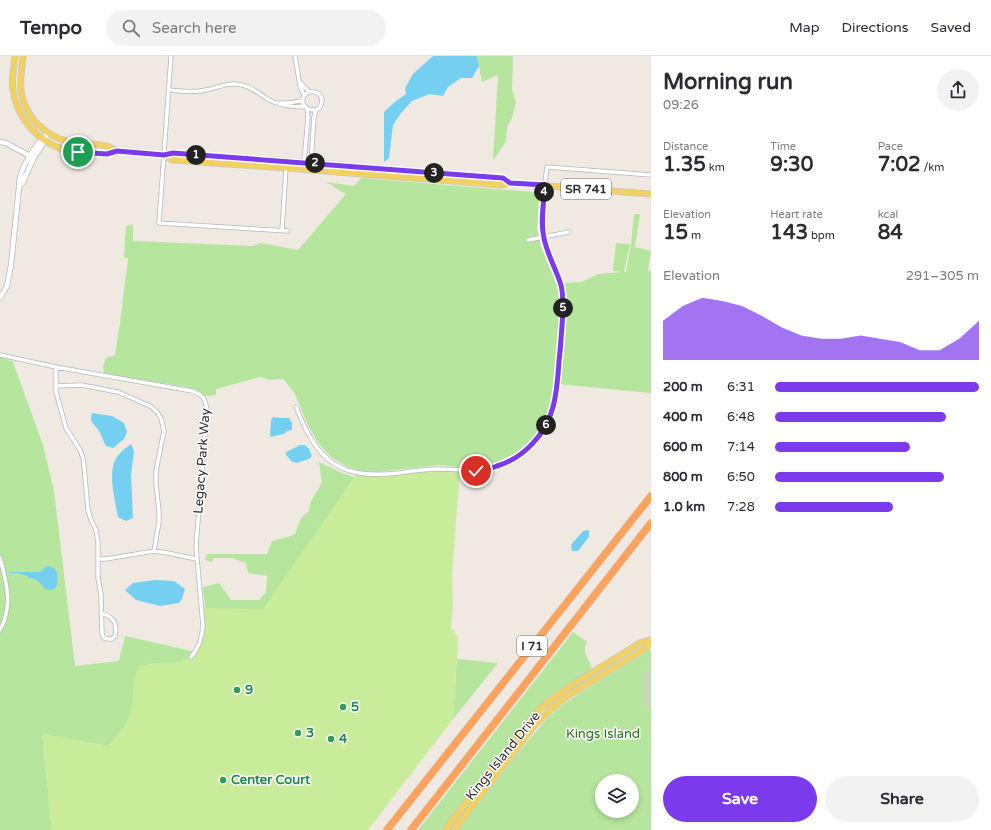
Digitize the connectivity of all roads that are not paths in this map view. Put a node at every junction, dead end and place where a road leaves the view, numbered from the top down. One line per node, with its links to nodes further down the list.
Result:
1 (15, 56): 14 (main road, SR 741)
2 (23, 56): 13 (main road, SR 741)
3 (171, 56): 6 (street)
4 (295, 56): 5 (street)
5 (300, 82): 7 (street); 8 (street)
6 (169, 90): 10 (street); 17 (street)
7 (309, 92): 8 (street); 12 (street)
8 (304, 95): 9 (street)
9 (303, 100): 10 (street); 11 (street)
10 (278, 103): 11 (street)
11 (306, 108): 12 (street); 19 (street)
12 (316, 110): 20 (street)
13 (47, 133): 14 (street); 16 (main road, SR 741)
14 (43, 141): 16 (main road, SR 741); 18 (street); 25 (street)
15 (0, 142): 18 (street)
16 (117, 151): 17 (main road, SR 741)
17 (164, 155): 19 (main road, SR 741); 21 (main road, SR 741); 27 (street)
18 (30, 156): 25 (street)
19 (304, 162): 20 (main road, SR 741)
20 (310, 163): 23 (main road, SR 741)
21 (286, 168): 23 (main road, SR 741); 27 (street)
22 (651, 175): 24 (street)
23 (510, 183): 24 (main road, SR 741)
24 (545, 185): 26 (main road, SR 741); 30 (street)
25 (19, 187): 32 (street)
26 (651, 194)
27 (282, 230): 28 (street)
28 (288, 231)
29 (569, 232): 30 (street)
30 (544, 237): 31 (street); 36 (street)
31 (528, 240)
32 (0, 298)
33 (0, 355): 34 (street, Legacy Park Way)
34 (56, 367): 35 (street); 42 (street, Legacy Park Way)
35 (56, 386): 39 (street); 41 (street)
36 (296, 407)
37 (651, 496): 47 (highway, I 71)
38 (651, 523): 48 (highway, I 71)
39 (154, 551): 41 (street); 42 (street)
40 (0, 558): 44 (street)
41 (98, 559): 43 (street)
42 (196, 559): 46 (street, Legacy Park Way)
43 (101, 613): 43 (street)
44 (0, 630)
45 (651, 641): 49 (main road, Kings Island Drive); 50 (main road, Kings Island Drive)
46 (191, 658)
47 (387, 830)
48 (411, 830)
49 (444, 830)
50 (454, 830)

